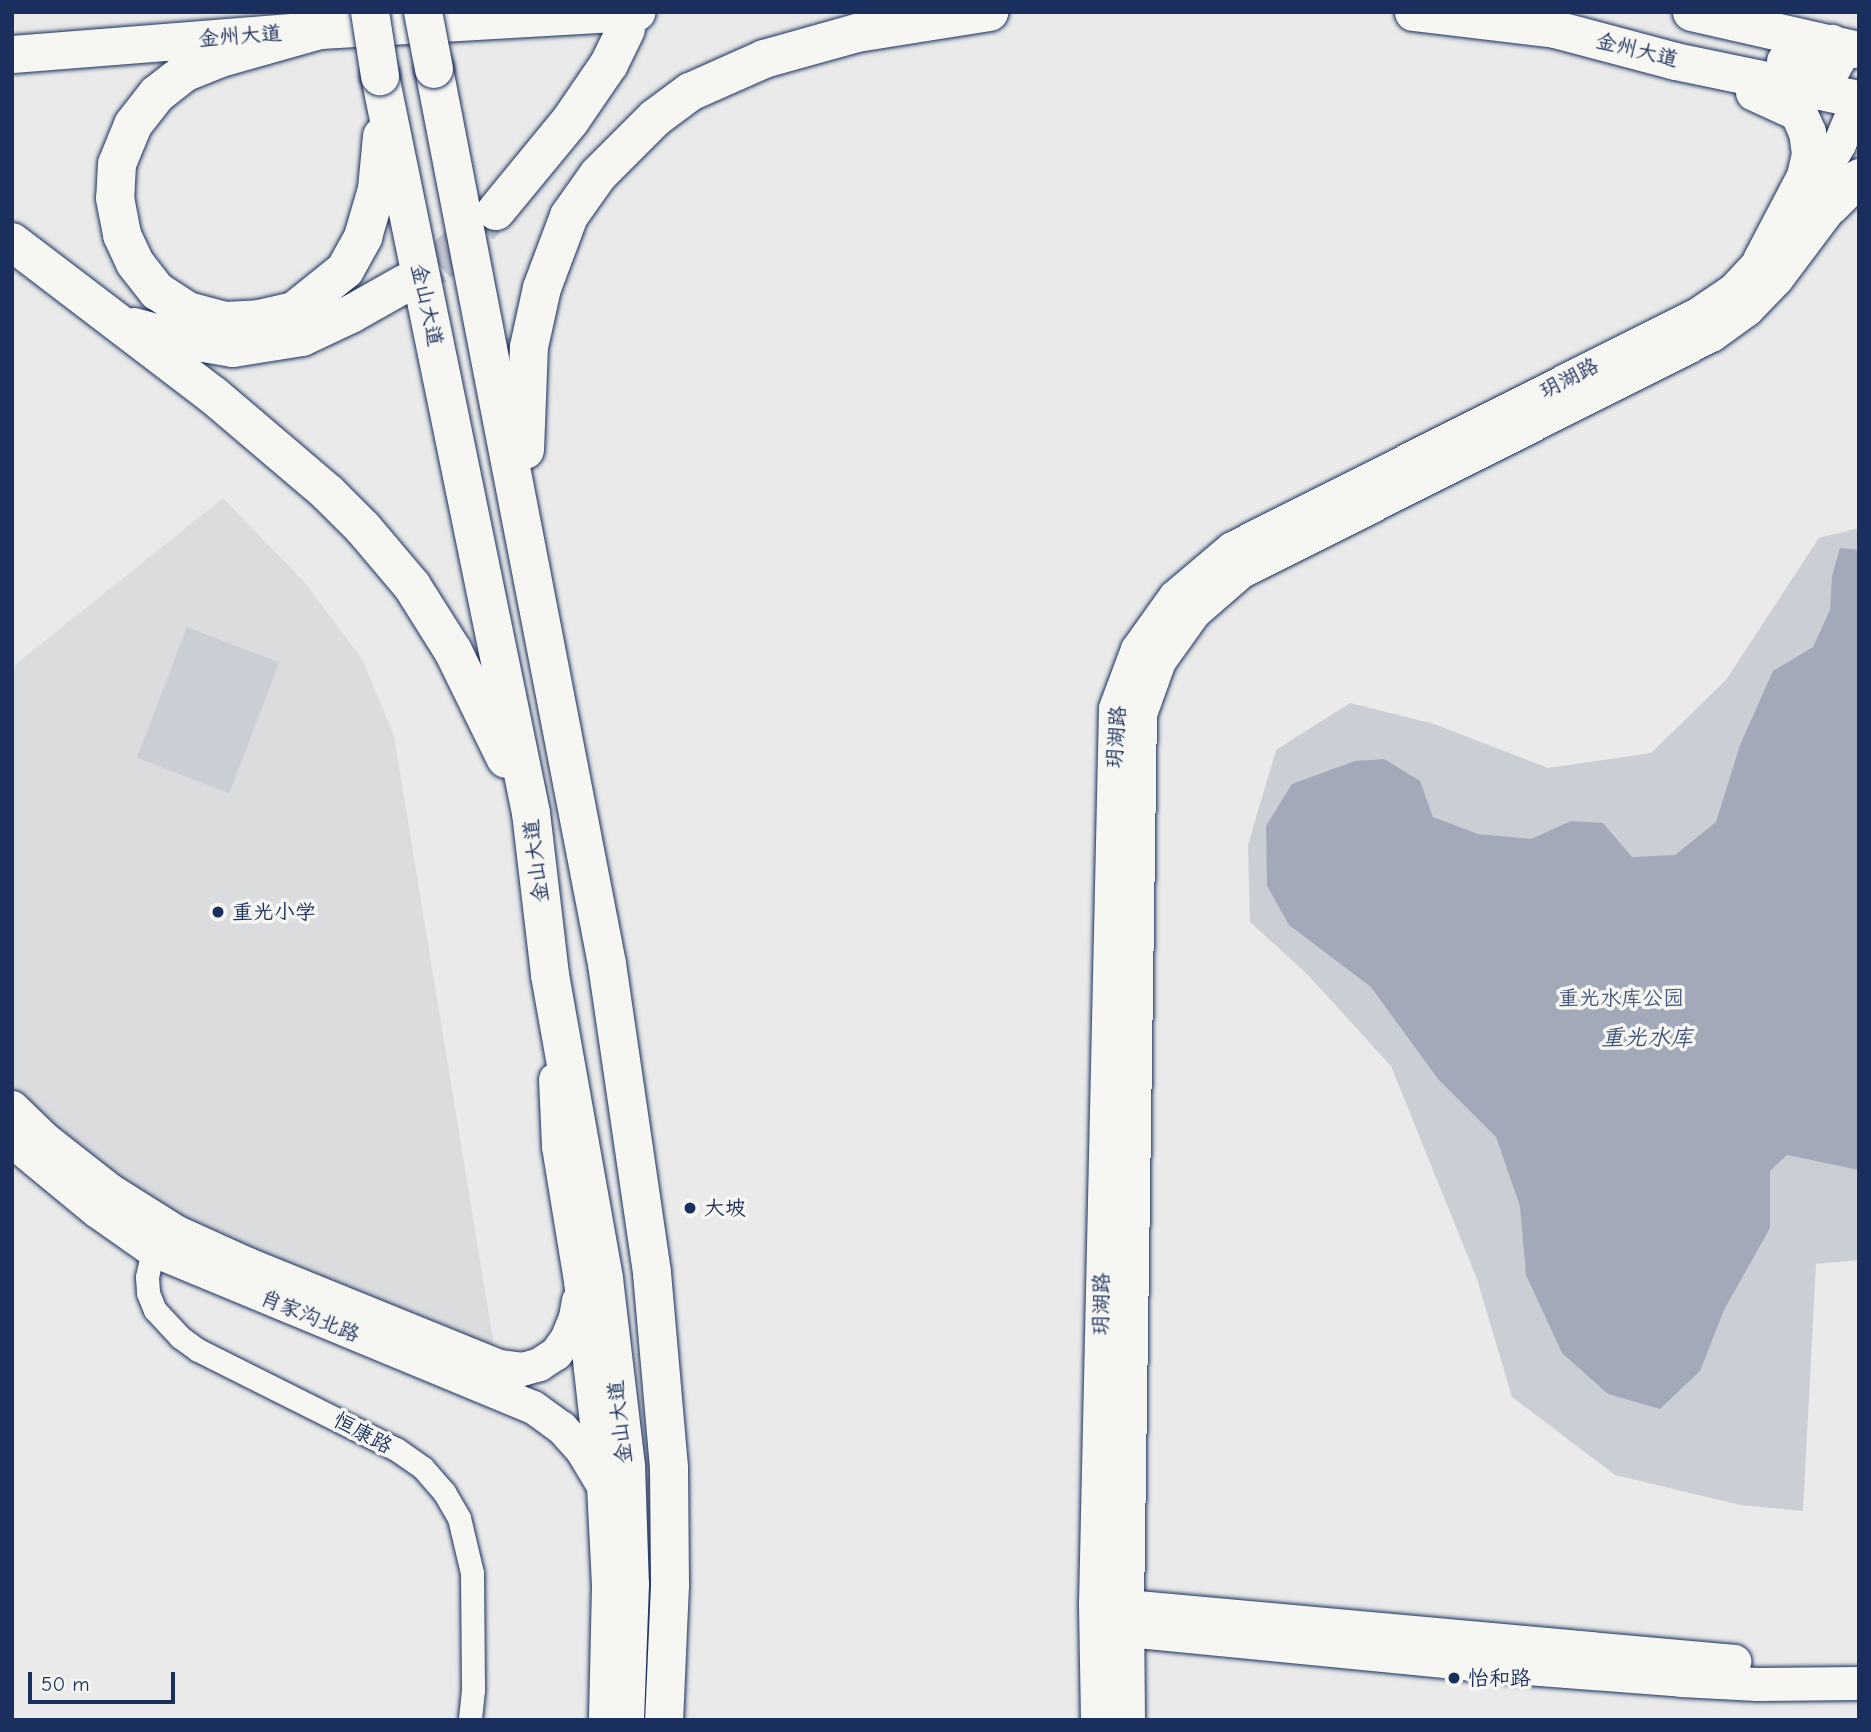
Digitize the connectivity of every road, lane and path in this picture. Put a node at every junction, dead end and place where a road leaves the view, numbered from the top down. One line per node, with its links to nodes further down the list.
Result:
1 (370, 12): 12 (highway, 金山大道, bridge)
2 (423, 12): 22 (highway, 金山大道, bridge)
3 (989, 12): 22 (highway)
4 (1413, 12): 7 (main road, 金州大道)
5 (1691, 12): 9 (main road)
6 (631, 20): 8 (main road, 金州大道); 17 (highway)
7 (1555, 29): 9 (main road); 11 (main road, 金州大道)
8 (320, 30): 10 (main road, 金州大道); 12 (highway)
9 (1837, 35)
10 (12, 54)
11 (1675, 61): 13 (main road, 金州大道); 19 (main road)
12 (383, 88): 23 (highway, 金山大道)
13 (1858, 98): 19 (main road, 玥湖路)
14 (1859, 146): 16 (main road, 玥湖路)
15 (1859, 177): 16 (main road)
16 (1830, 206): 30 (main road, 玥湖路)
17 (496, 211)
18 (12, 242): 21 (highway)
19 (1761, 260): 30 (main road, 玥湖路)
20 (404, 284): 21 (highway)
21 (122, 324): 23 (highway)
22 (525, 533): 36 (highway, 金山大道)
23 (531, 813): 24 (highway, 金山大道)
24 (550, 975): 28 (main road); 35 (highway, 金山大道)
25 (12, 1107): 27 (main road, 肖家沟北路)
26 (12, 1141): 27 (main road, 肖家沟北路)
27 (156, 1236): 28 (main road, 肖家沟北路); 29 (main road, 肖家沟北路); 33 (street, 恒康路)
28 (580, 1280): 29 (main road)
29 (603, 1486): 34 (main road)
30 (1111, 1617): 31 (main road); 32 (main road); 37 (main road, 玥湖路); 38 (main road, 玥湖路)
31 (1859, 1664)
32 (1859, 1683)
33 (470, 1720)
34 (605, 1720)
35 (625, 1720)
36 (664, 1720)
37 (1097, 1720)
38 (1128, 1720)

